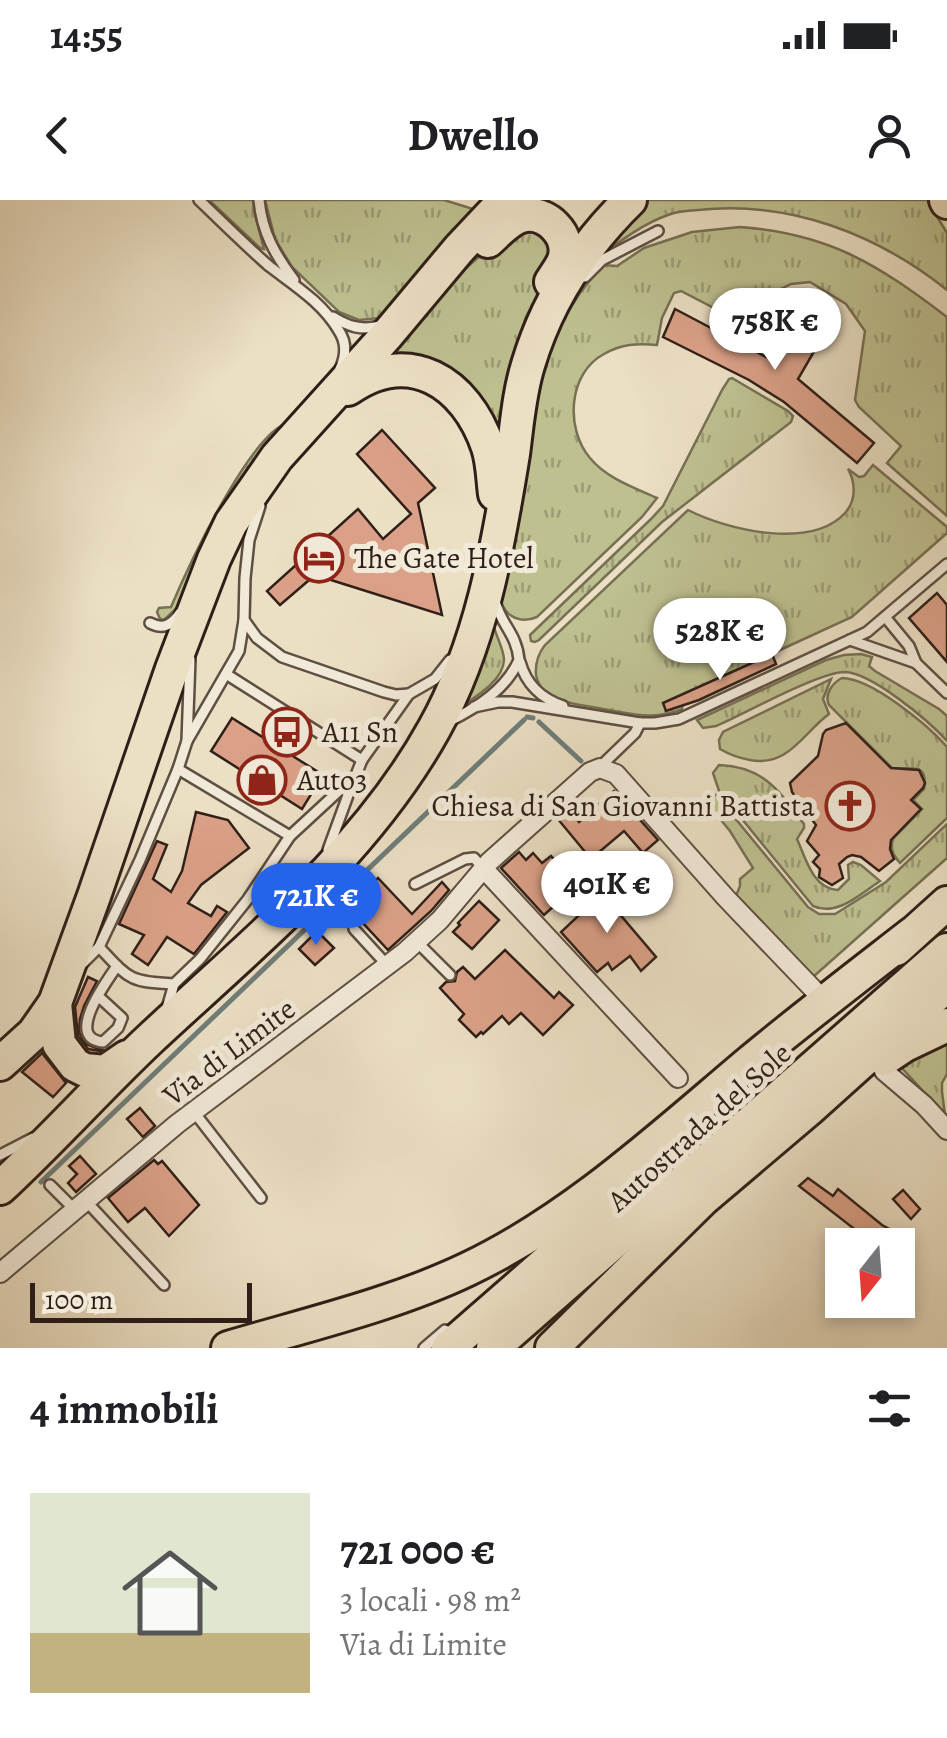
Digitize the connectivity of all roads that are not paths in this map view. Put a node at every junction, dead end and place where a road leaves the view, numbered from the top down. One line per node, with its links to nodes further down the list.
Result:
1 (199, 200): 8 (lane)
2 (258, 200): 8 (lane)
3 (506, 200): 6 (highway)
4 (630, 200): 11 (highway)
5 (658, 231): 7 (lane)
6 (433, 278): 10 (lane); 12 (highway); 13 (highway)
7 (580, 282)
8 (302, 290): 10 (lane)
9 (571, 293): 11 (lane)
10 (326, 314): 14 (lane)
11 (528, 362): 13 (highway)
12 (316, 416): 14 (highway); 15 (highway)
13 (516, 424): 15 (highway)
14 (277, 457): 17 (highway); 19 (lane)
15 (498, 539): 20 (highway); 22 (lane)
16 (947, 564): 18 (lane)
17 (197, 588): 31 (lane); 52 (highway)
18 (886, 618): 21 (lane); 23 (lane)
19 (244, 620): 24 (lane); 26 (lane)
20 (474, 631): 26 (lane); 30 (highway)
21 (850, 640): 23 (lane); 29 (lane)
22 (519, 660): 27 (lane); 28 (lane)
23 (916, 663): 25 (lane)
24 (226, 674): 31 (lane); 32 (lane)
25 (947, 693)
26 (408, 694): 32 (lane)
27 (474, 707): 28 (lane); 30 (lane)
28 (585, 713): 29 (lane)
29 (640, 723): 34 (lane)
30 (434, 729): 39 (highway)
31 (187, 741): 33 (lane)
32 (362, 760): 35 (lane)
33 (178, 769): 36 (lane); 44 (lane)
34 (604, 769): 37 (street, Via di Limite); 51 (street)
35 (356, 774): 36 (lane); 39 (lane)
36 (290, 836): 49 (lane)
37 (484, 868): 38 (lane); 43 (street, Via di Limite); 58 (street)
38 (414, 884)
39 (306, 892): 55 (highway)
40 (947, 903): 42 (highway, Autostrada del Sole)
41 (354, 929): 47 (lane)
42 (912, 934): 69 (highway, Autostrada del Sole); 75 (highway)
43 (417, 942): 47 (street, Via di Limite); 48 (lane)
44 (99, 947): 46 (lane); 52 (lane)
45 (947, 950): 70 (highway, Autostrada del Sole)
46 (117, 966): 49 (lane); 53 (lane)
47 (389, 966): 60 (street, Via di Limite)
48 (450, 975)
49 (174, 984): 55 (lane)
50 (947, 985): 59 (highway)
51 (814, 990)
52 (58, 994): 55 (highway); 56 (highway)
53 (98, 996): 53 (lane)
54 (947, 1025): 59 (highway)
55 (150, 1039): 61 (highway)
56 (0, 1064)
57 (884, 1071): 62 (street)
58 (678, 1078)
59 (809, 1109): 64 (highway)
60 (194, 1112): 67 (lane); 68 (street, Via di Limite)
61 (77, 1114): 63 (lane); 66 (highway)
62 (947, 1130)
63 (0, 1155)
64 (738, 1171): 79 (highway); 80 (highway)
65 (50, 1185): 68 (lane)
66 (0, 1188)
67 (260, 1198)
68 (79, 1208): 71 (street, Via di Limite); 72 (lane)
69 (558, 1253): 73 (lane); 74 (highway, Autostrada del Sole)
70 (602, 1253): 77 (highway, Autostrada del Sole); 78 (highway)
71 (0, 1273)
72 (164, 1285)
73 (502, 1286)
74 (449, 1338): 76 (lane)
75 (228, 1348)
76 (424, 1348)
77 (494, 1348)
78 (520, 1348)
79 (552, 1348)
80 (583, 1348)

